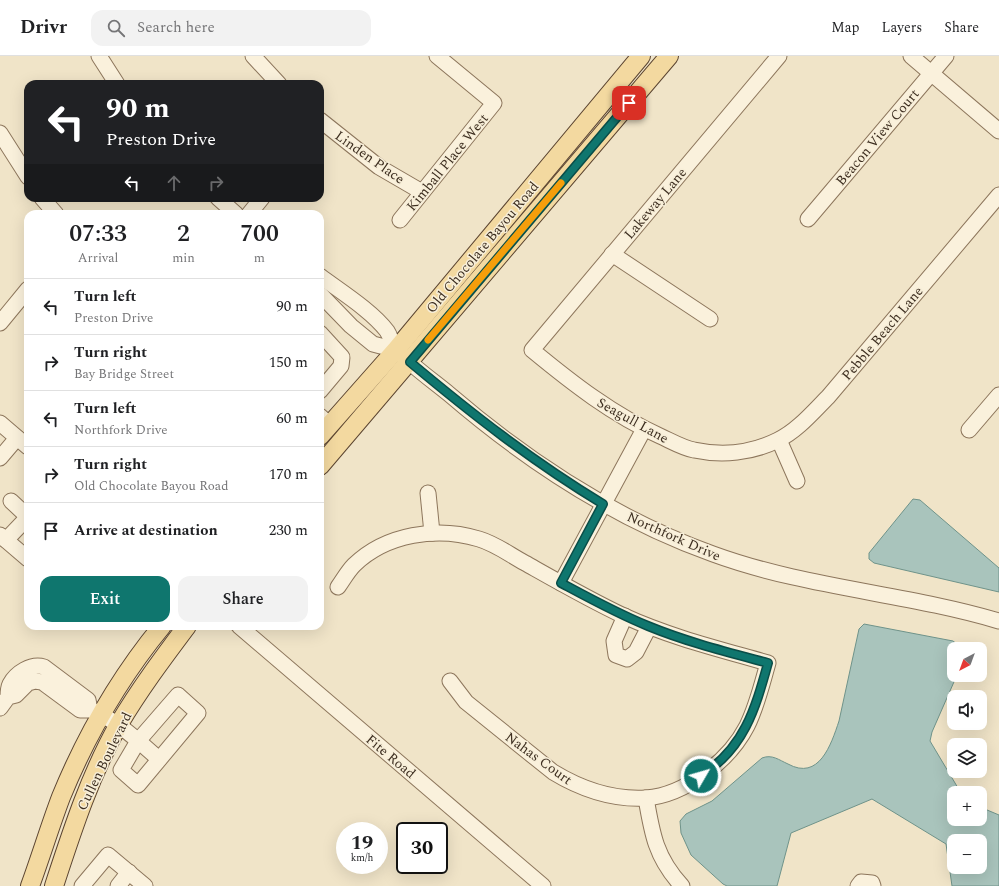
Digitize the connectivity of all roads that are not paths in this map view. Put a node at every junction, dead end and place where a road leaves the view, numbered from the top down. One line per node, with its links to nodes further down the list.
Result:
1 (99, 56): 10 (street)
2 (253, 56): 11 (street)
3 (437, 56): 16 (street, Kimball Place West)
4 (641, 56): 33 (main road, Old Chocolate Bayou Road)
5 (669, 56): 35 (main road, Old Chocolate Bayou Road)
6 (779, 56): 26 (street, Lakeway Lane)
7 (911, 56): 9 (street)
8 (946, 56): 9 (street, Beacon View Court)
9 (932, 74): 13 (street); 24 (street, Beacon View Court)
10 (114, 80)
11 (275, 80)
12 (324, 125): 16 (street, Linden Place)
13 (999, 131)
14 (2, 142): 15 (street)
15 (24, 172)
16 (422, 192): 25 (street, Kimball Place West)
17 (999, 195): 42 (street, Pebble Beach Lane)
18 (46, 202): 21 (street)
19 (222, 202): 22 (street)
20 (259, 202): 23 (street)
21 (52, 210)
22 (232, 210)
23 (252, 210)
24 (808, 219)
25 (400, 220)
26 (612, 254): 30 (street); 34 (street, Lakeway Lane)
27 (324, 279): 33 (street, Northfork Drive)
28 (24, 294): 31 (street)
29 (324, 304): 33 (street, Northfork Drive)
30 (710, 319)
31 (0, 323)
32 (324, 337): 36 (street)
33 (396, 350): 35 (street, Northfork Drive); 39 (main road, Old Chocolate Bayou Road)
34 (532, 350): 40 (street, Seagull Lane)
35 (410, 362): 46 (main road, Old Chocolate Bayou Road); 50 (street, Northfork Drive)
36 (324, 386)
37 (999, 395): 41 (street)
38 (0, 423): 43 (street)
39 (324, 425)
40 (644, 429): 44 (street, Seagull Lane); 50 (street)
41 (969, 430)
42 (779, 440): 44 (street, Pebble Beach Lane); 47 (street)
43 (22, 442): 45 (street)
44 (749, 451)
45 (0, 458)
46 (324, 461)
47 (798, 481)
48 (428, 493): 53 (street)
49 (11, 501): 51 (street)
50 (603, 504): 56 (street); 59 (street, Northfork Drive)
51 (24, 513)
52 (24, 519): 54 (street)
53 (432, 533): 56 (street); 57 (street)
54 (3, 538): 55 (street)
55 (24, 555)
56 (561, 583): 58 (street)
57 (338, 587)
58 (625, 616): 60 (street); 60 (street)
59 (999, 621)
60 (649, 627): 70 (street, Nahas Court)
61 (159, 630): 66 (main road, Cullen Boulevard)
62 (184, 630): 67 (main road, Cullen Boulevard)
63 (244, 630): 77 (street, Fite Road)
64 (450, 681): 70 (street, Nahas Court)
65 (4, 702): 66 (street)
66 (96, 712): 67 (street); 72 (main road, Cullen Boulevard)
67 (119, 725): 68 (street); 73 (main road, Cullen Boulevard)
68 (138, 741): 69 (street); 69 (street); 69 (street)
69 (159, 759)
70 (646, 798): 78 (street)
71 (129, 872): 74 (street); 75 (street); 76 (street)
72 (30, 886)
73 (54, 886)
74 (82, 886)
75 (118, 886)
76 (145, 886)
77 (543, 886)
78 (682, 886)
79 (858, 886): 80 (street)
80 (873, 886)

